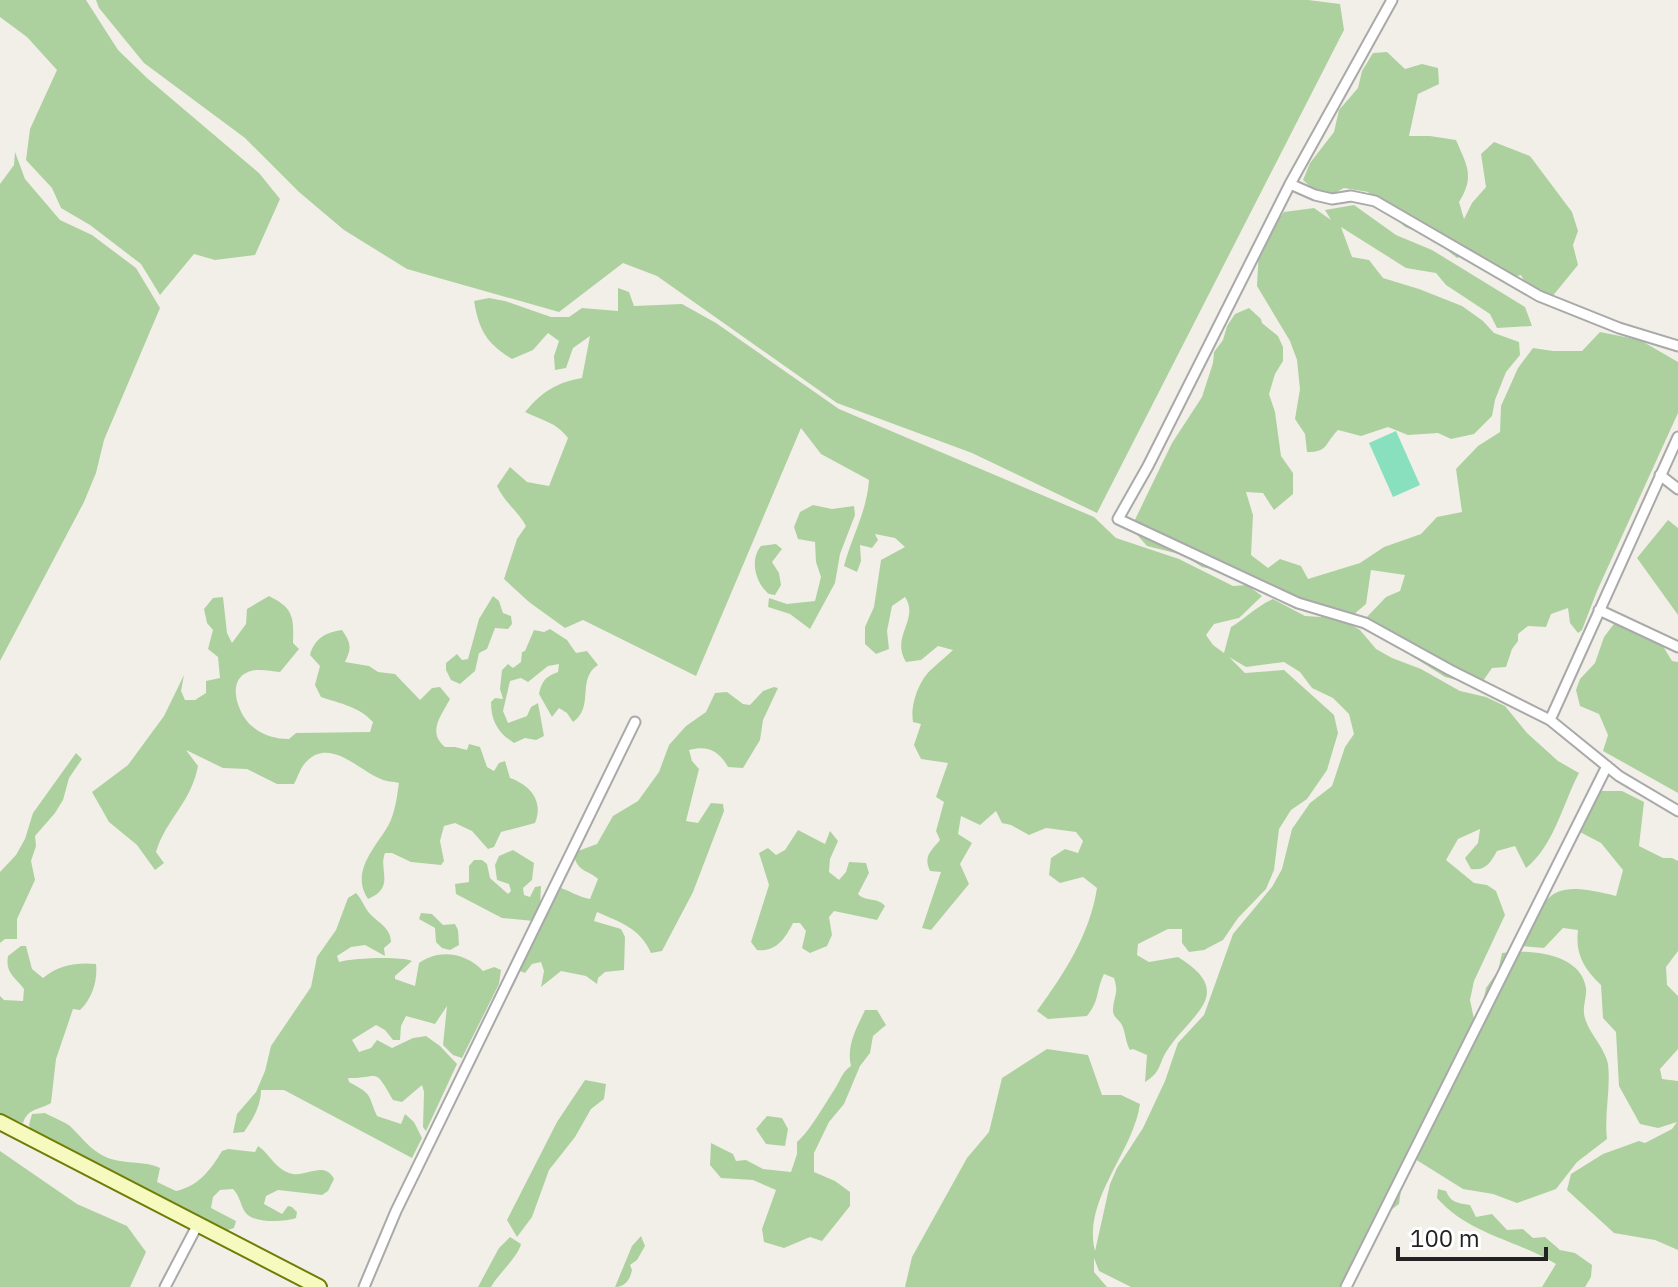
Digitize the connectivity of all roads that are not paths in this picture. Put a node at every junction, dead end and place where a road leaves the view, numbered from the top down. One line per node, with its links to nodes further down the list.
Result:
1 (1392, 0): 2 (street)
2 (1290, 184): 3 (street); 9 (street)
3 (1678, 346)
4 (1678, 437): 5 (street)
5 (1660, 475): 6 (street); 7 (street)
6 (1678, 489)
7 (1599, 610): 8 (street); 9 (street)
8 (1678, 647)
9 (1550, 720): 11 (street)
10 (635, 722): 17 (street)
11 (1607, 766): 12 (street); 18 (street)
12 (1678, 811)
13 (0, 1122): 14 (street)
14 (198, 1224): 15 (street); 16 (street)
15 (165, 1287)
16 (319, 1287)
17 (364, 1287)
18 (1346, 1287)

